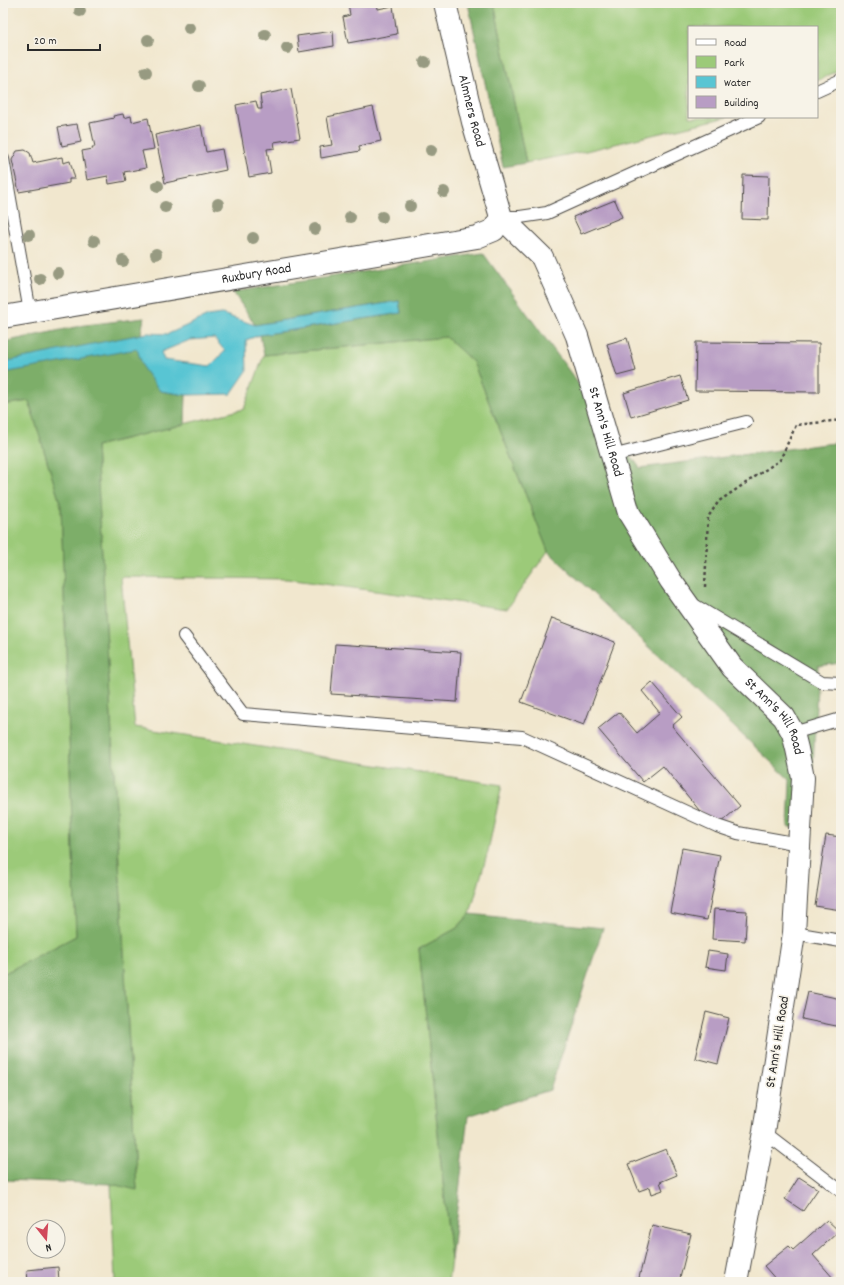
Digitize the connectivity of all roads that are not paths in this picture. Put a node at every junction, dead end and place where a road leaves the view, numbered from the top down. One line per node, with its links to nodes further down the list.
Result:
1 (445, 3): 6 (street, Almners Road)
2 (841, 80): 3 (lane)
3 (818, 91)
4 (757, 118): 6 (lane)
5 (3, 159): 7 (lane)
6 (501, 217): 7 (street, Ruxbury Road); 10 (street, St Ann's Hill Road)
7 (30, 312): 8 (street, Ruxbury Road)
8 (3, 317)
9 (746, 422): 10 (lane)
10 (612, 456): 11 (street, St Ann's Hill Road)
11 (683, 598): 13 (lane); 15 (street, St Ann's Hill Road)
12 (184, 636): 16 (lane)
13 (841, 683)
14 (841, 720): 15 (lane)
15 (792, 733): 16 (street, St Ann's Hill Road)
16 (799, 844): 17 (street, St Ann's Hill Road)
17 (794, 933): 18 (lane); 19 (street, St Ann's Hill Road)
18 (841, 941)
19 (764, 1132): 20 (lane); 21 (street, St Ann's Hill Road)
20 (841, 1191)
21 (736, 1282)

